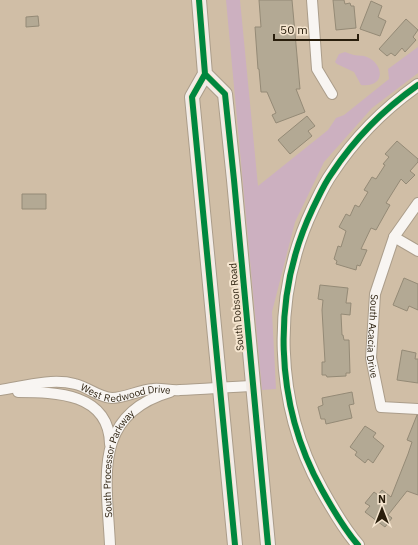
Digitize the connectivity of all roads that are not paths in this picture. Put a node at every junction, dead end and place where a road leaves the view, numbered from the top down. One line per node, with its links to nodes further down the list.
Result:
1 (199, 0): 3 (main road)
2 (312, 0): 5 (street)
3 (206, 74): 9 (main road, South Dobson Road); 10 (main road)
4 (418, 85): 18 (street)
5 (332, 94)
6 (418, 203): 7 (street, South Acacia Drive)
7 (394, 237): 8 (street); 13 (street, South Acacia Drive)
8 (418, 251)
9 (253, 386): 10 (street, West Redwood Drive); 17 (main road, South Dobson Road)
10 (220, 388): 11 (street, West Redwood Drive); 16 (main road)
11 (178, 390): 12 (street, West Redwood Drive); 14 (street, South Processor Parkway)
12 (0, 391): 14 (street, West Redwood Drive)
13 (418, 409)
14 (110, 446): 15 (street, South Processor Parkway)
15 (110, 545)
16 (235, 545)
17 (268, 545)
18 (358, 545)

